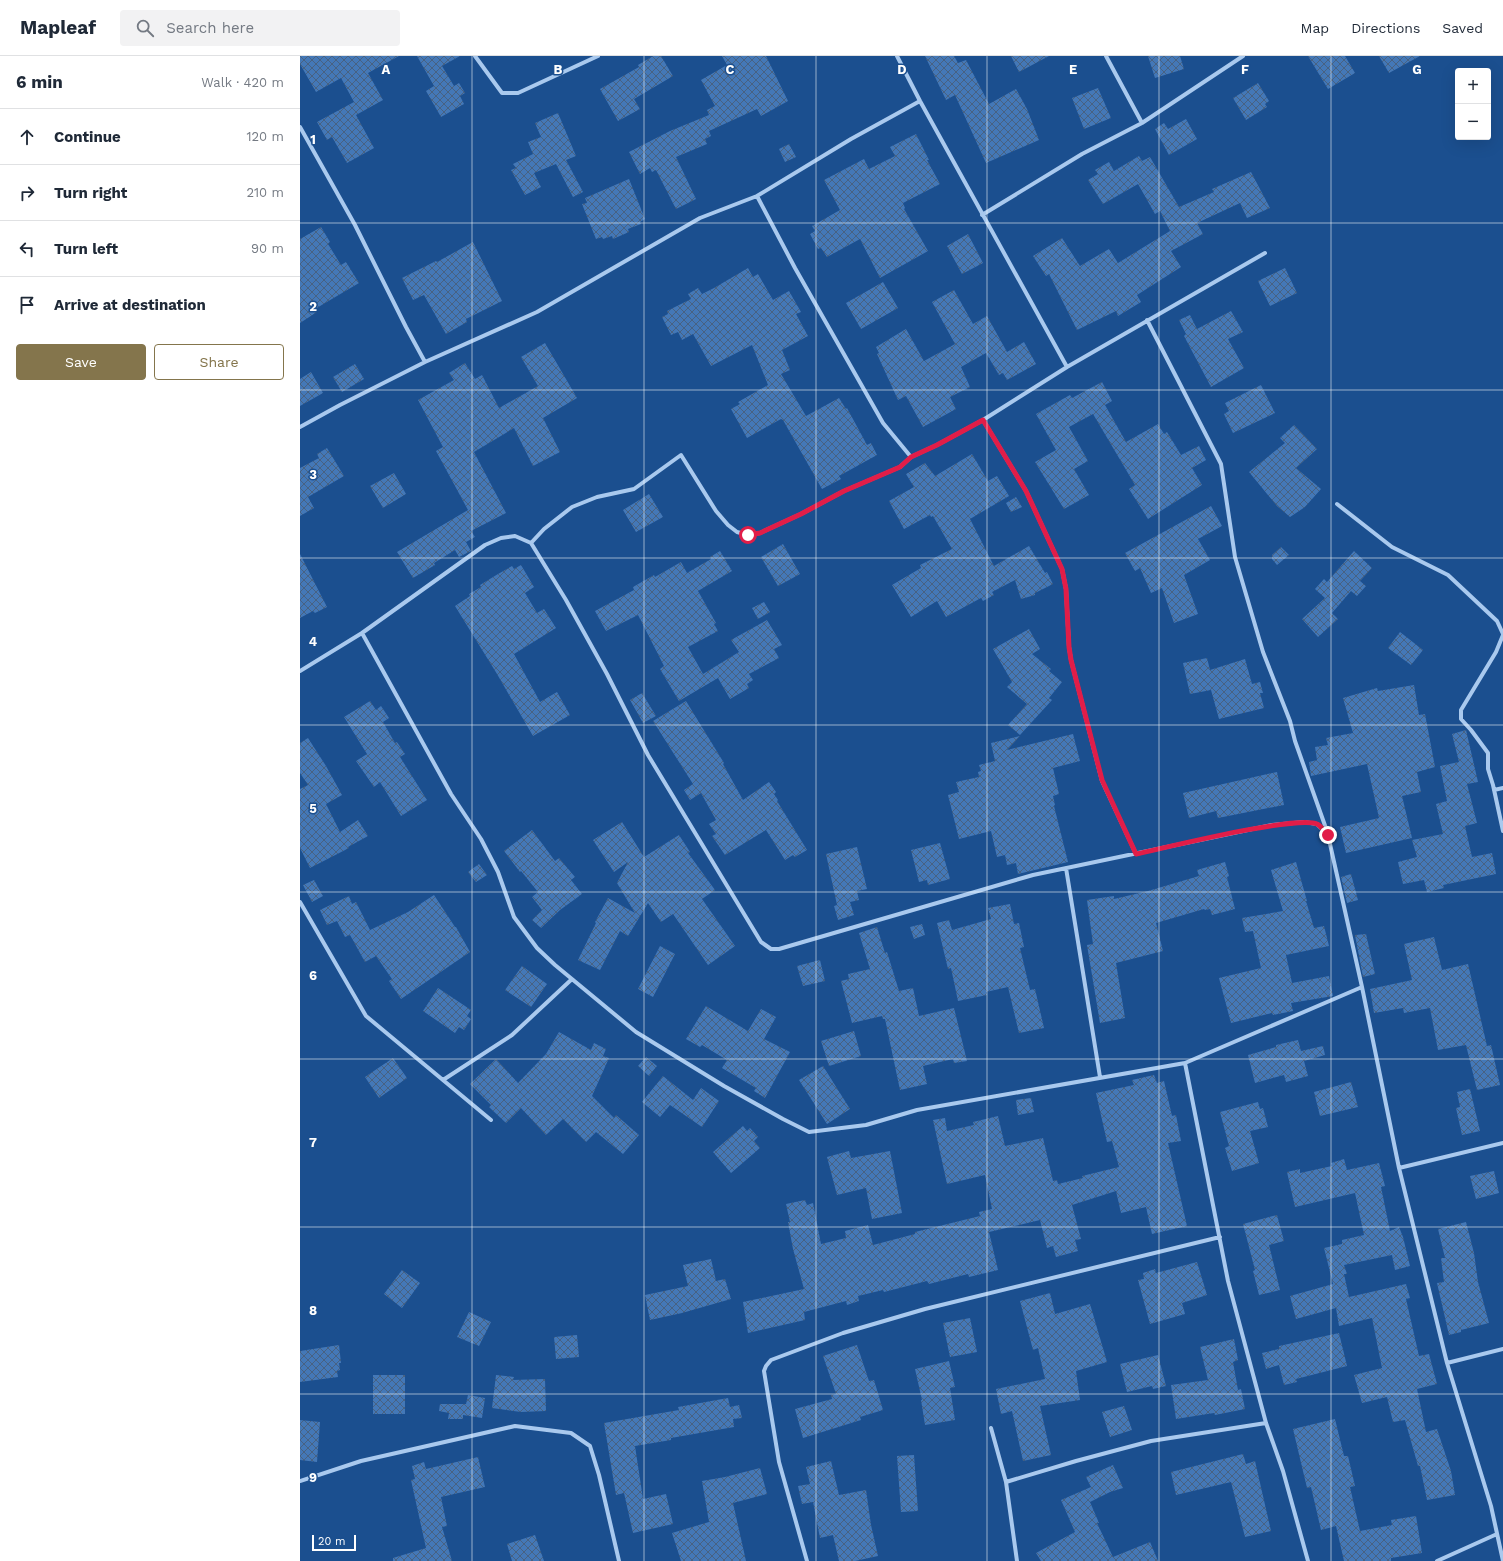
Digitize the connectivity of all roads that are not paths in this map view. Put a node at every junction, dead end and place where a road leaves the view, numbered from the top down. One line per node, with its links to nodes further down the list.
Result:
1 (475, 56): 2 (street)
2 (598, 56)
3 (897, 56): 6 (street)
4 (1106, 56): 7 (street)
5 (1243, 56): 7 (street)
6 (920, 101): 9 (street); 10 (street)
7 (1142, 123): 10 (street)
8 (300, 127): 13 (street)
9 (757, 196): 13 (street); 17 (street)
10 (982, 215): 14 (street)
11 (1265, 253): 12 (street)
12 (1147, 320): 14 (street); 26 (street)
13 (425, 362): 16 (street)
14 (1067, 367): 15 (street)
15 (983, 420): 17 (street); 27 (street)
16 (300, 427)
17 (911, 457): 19 (street)
18 (1337, 504): 21 (street)
19 (531, 543): 20 (street); 28 (street)
20 (362, 633): 22 (street); 30 (street)
21 (1503, 634): 24 (street)
22 (300, 671)
23 (1503, 788): 24 (street)
24 (1494, 790): 25 (street)
25 (1503, 831)
26 (1328, 835): 27 (street); 31 (street)
27 (1136, 854): 28 (street)
28 (1066, 868): 33 (street)
29 (300, 902): 34 (street)
30 (572, 979): 33 (street); 34 (street)
31 (1362, 987): 32 (street); 37 (street)
32 (1185, 1063): 33 (street); 38 (street)
33 (1100, 1077)
34 (442, 1080): 35 (street)
35 (491, 1120)
36 (1503, 1143): 37 (street)
37 (1399, 1168): 40 (street)
38 (1220, 1237): 41 (street); 47 (street)
39 (1503, 1349): 40 (street)
40 (1447, 1363): 45 (street)
41 (1266, 1423): 44 (street); 49 (street)
42 (991, 1428): 44 (street)
43 (300, 1481): 46 (street)
44 (1006, 1482): 48 (street)
45 (1497, 1534): 50 (street); 51 (street)
46 (619, 1561)
47 (807, 1561)
48 (1017, 1561)
49 (1308, 1561)
50 (1437, 1561)
51 (1503, 1561)

